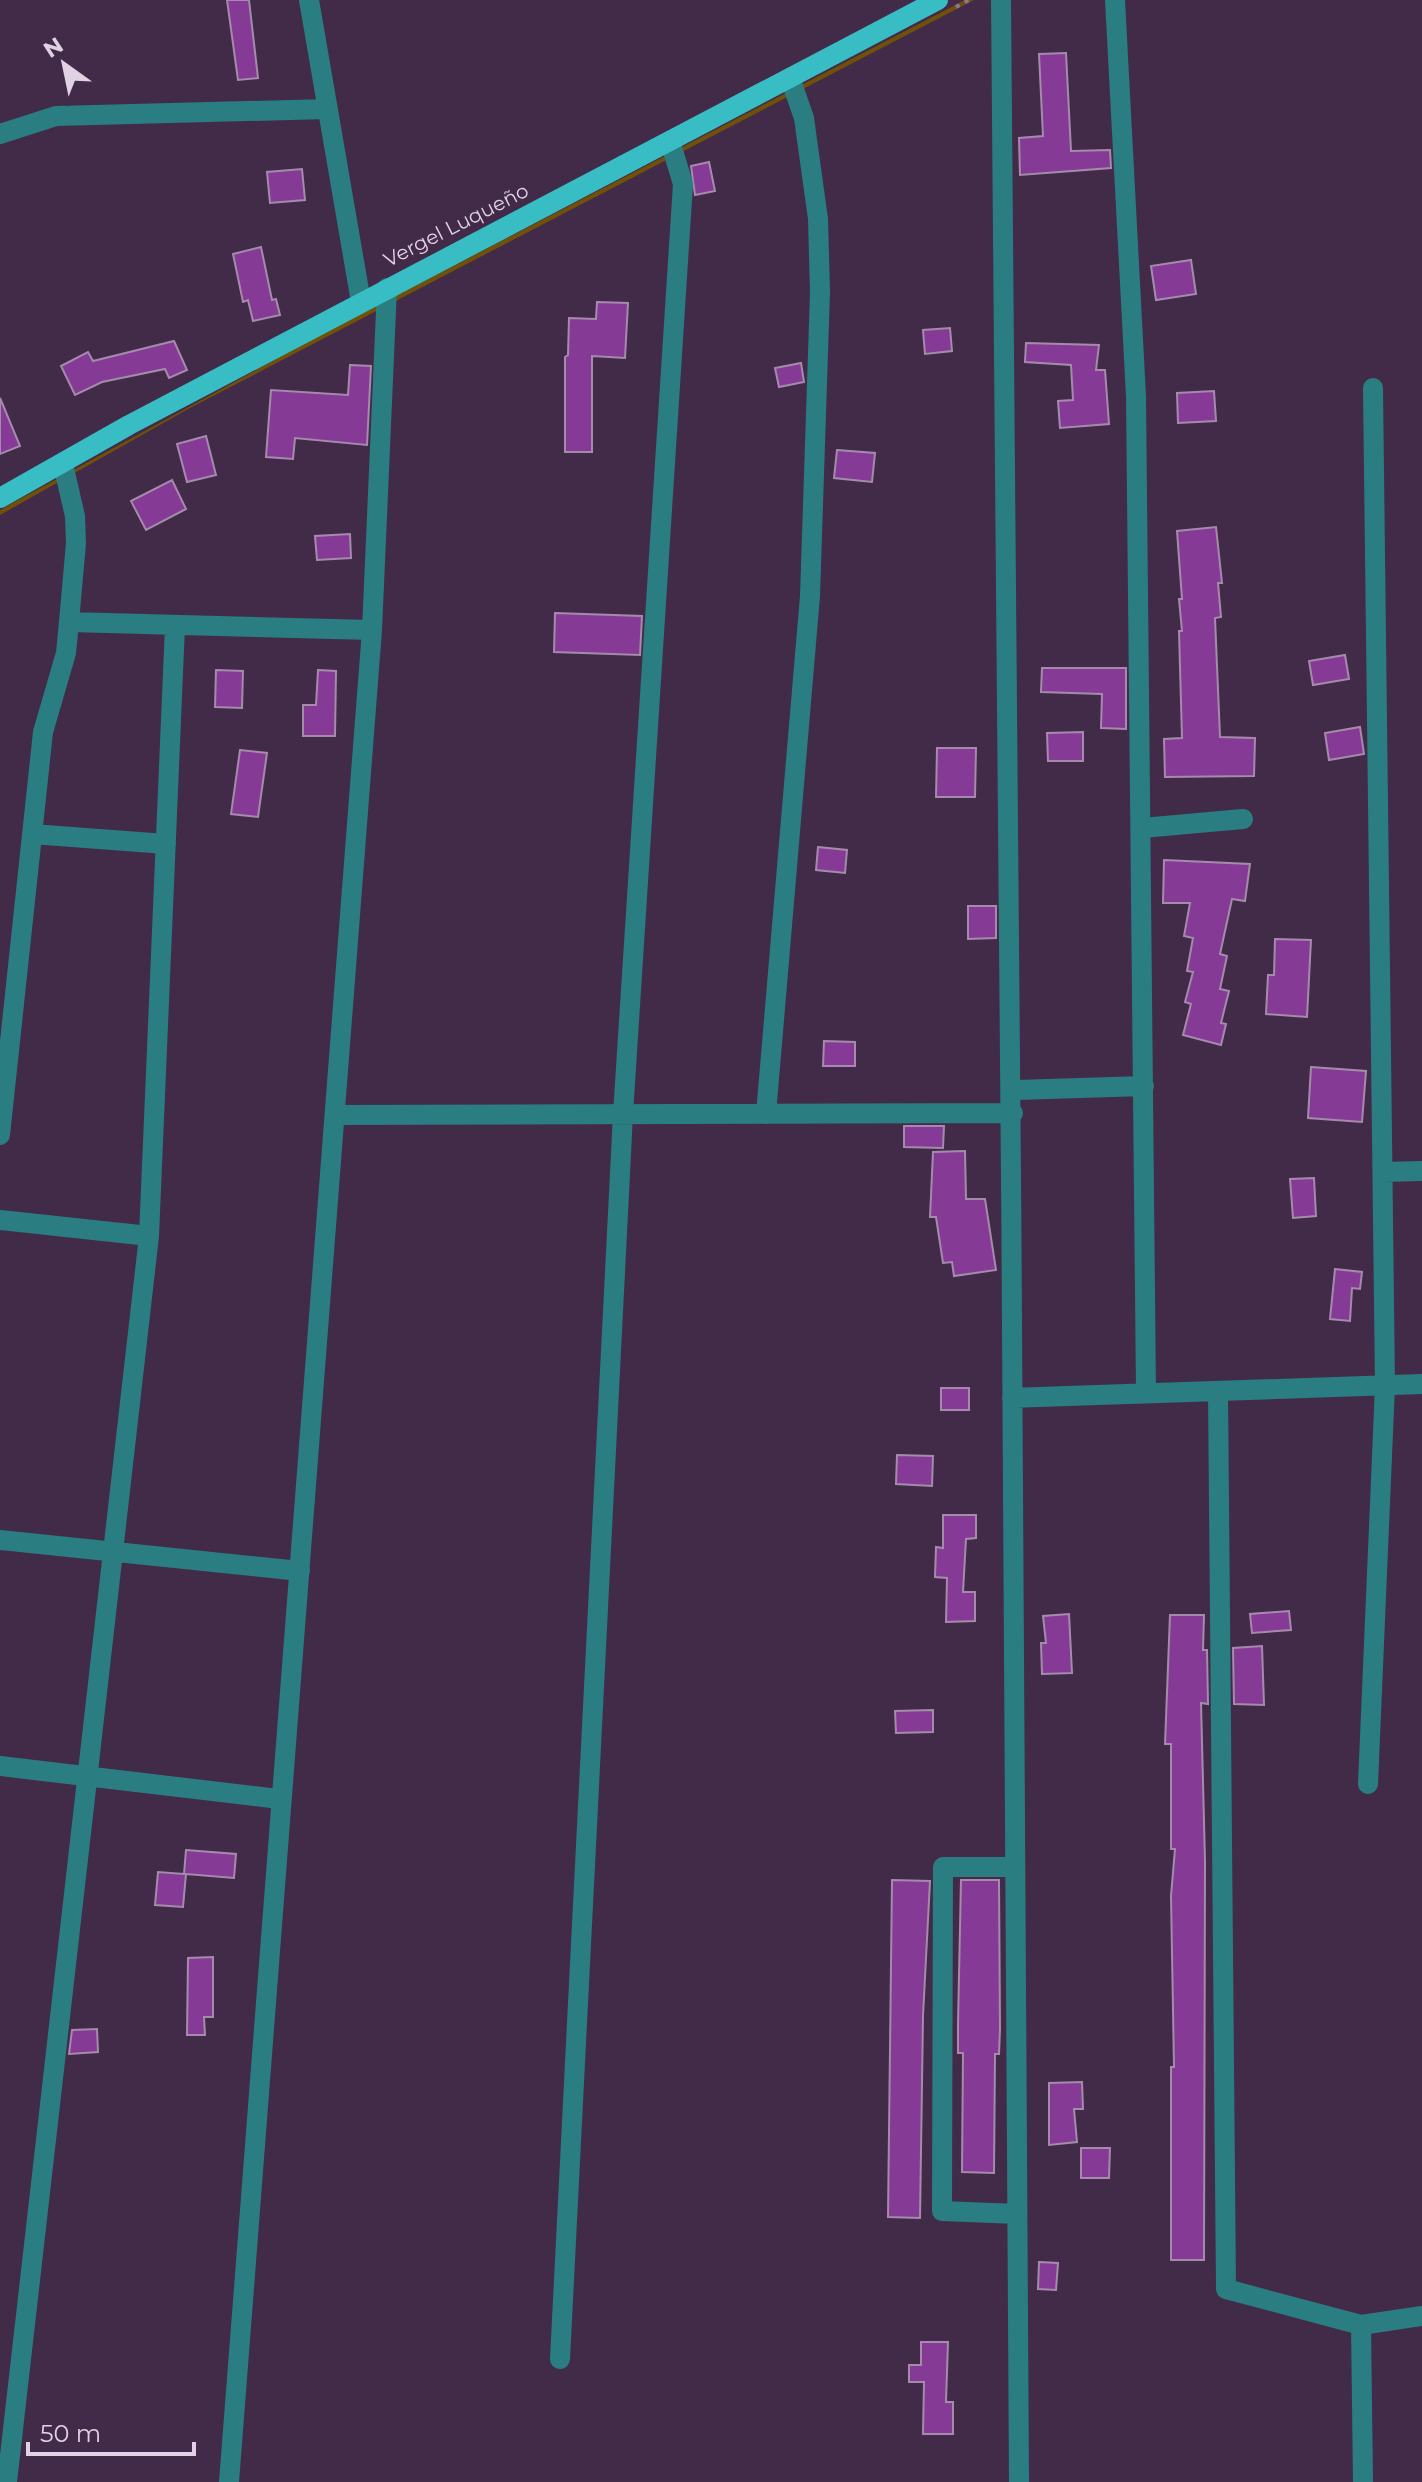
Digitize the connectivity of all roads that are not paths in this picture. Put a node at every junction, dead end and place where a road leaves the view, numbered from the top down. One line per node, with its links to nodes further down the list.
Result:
1 (309, 0): 6 (street)
2 (938, 0): 5 (main road, Vergel Luqueño)
3 (1001, 0): 22 (street)
4 (1115, 0): 18 (street)
5 (790, 78): 8 (main road, Vergel Luqueño); 25 (street)
6 (328, 109): 7 (street); 10 (street)
7 (0, 134)
8 (670, 141): 9 (main road, Vergel Luqueño); 24 (street)
9 (387, 288): 10 (main road, Vergel Luqueño); 16 (street)
10 (361, 302): 12 (main road, Vergel Luqueño)
11 (1373, 388): 29 (street)
12 (63, 464): 13 (main road, Vergel Luqueño); 14 (street)
13 (0, 498)
14 (69, 622): 15 (street); 19 (street)
15 (175, 626): 16 (street); 20 (street)
16 (372, 630): 26 (street)
17 (1243, 819): 18 (street)
18 (1142, 828): 21 (street)
19 (32, 834): 20 (street); 27 (street)
20 (166, 844): 31 (street)
21 (1144, 1086): 22 (street); 35 (street)
22 (1013, 1090): 23 (street)
23 (1013, 1113): 25 (street); 36 (street)
24 (623, 1114): 25 (street); 26 (street); 48 (street)
25 (766, 1114)
26 (336, 1115): 39 (street)
27 (0, 1135)
28 (1422, 1171): 29 (street)
29 (1383, 1172): 33 (street)
30 (0, 1220): 31 (street)
31 (149, 1236): 38 (street)
32 (1422, 1384): 33 (street)
33 (1385, 1386): 34 (street); 42 (street)
34 (1218, 1391): 35 (street); 47 (street)
35 (1146, 1393): 36 (street)
36 (1012, 1398): 44 (street)
37 (0, 1540): 38 (street)
38 (113, 1551): 39 (street); 41 (street)
39 (300, 1571): 43 (street)
40 (0, 1766): 41 (street)
41 (88, 1777): 43 (street); 49 (street)
42 (1368, 1784)
43 (279, 1799): 50 (street)
44 (1013, 1867): 45 (street); 45 (street)
45 (1017, 2214): 51 (street)
46 (1422, 2316): 47 (street)
47 (1361, 2325): 52 (street)
48 (560, 2359)
49 (7, 2482)
50 (229, 2482)
51 (1019, 2482)
52 (1363, 2482)

